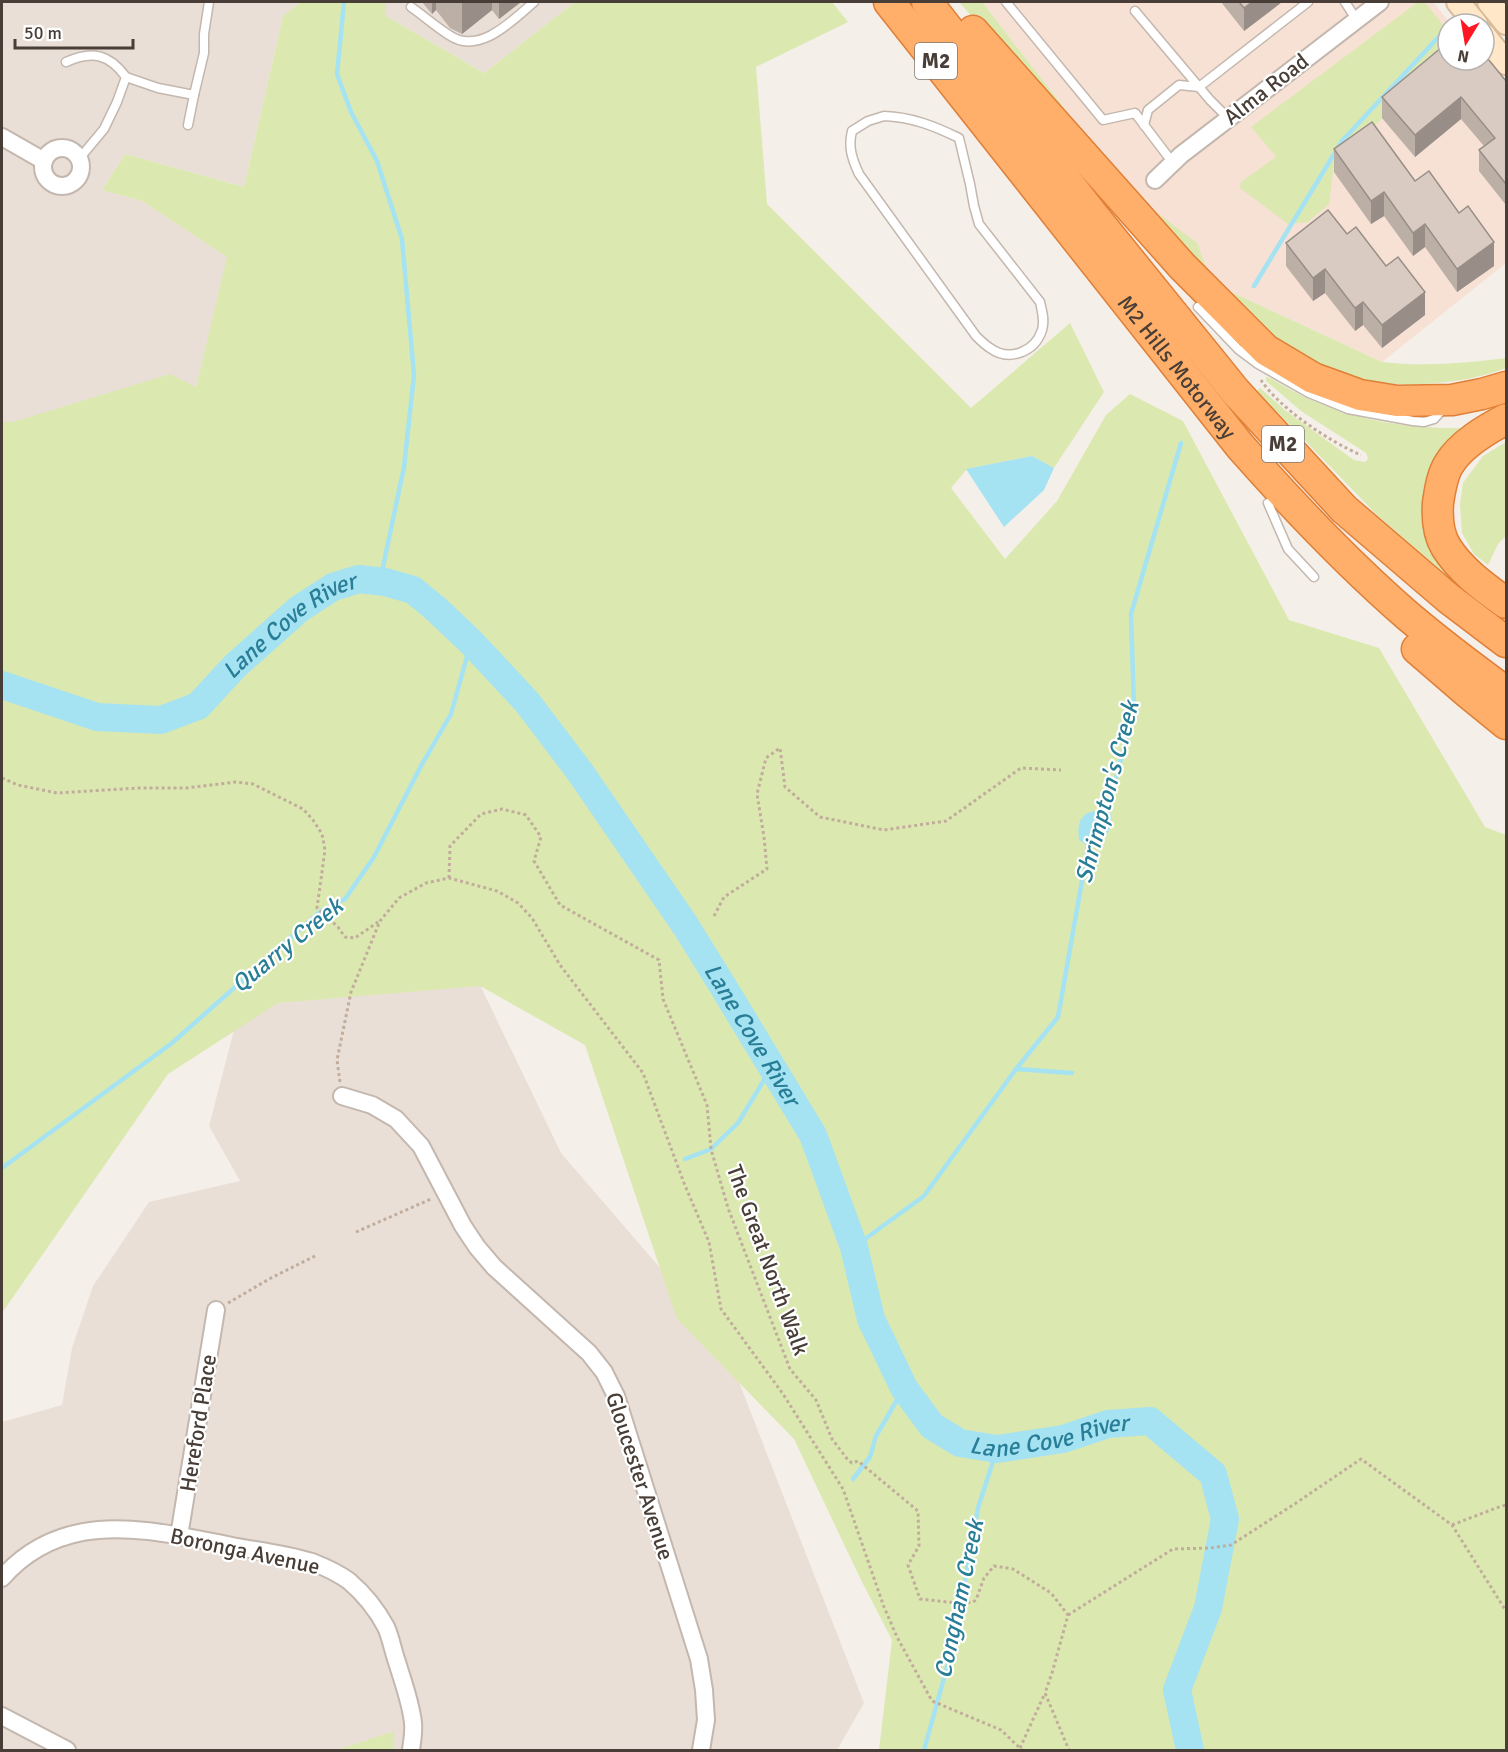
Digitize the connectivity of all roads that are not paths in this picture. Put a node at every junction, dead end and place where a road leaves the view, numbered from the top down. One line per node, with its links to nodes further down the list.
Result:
1 (209, 2): 20 (lane)
2 (534, 2): 11 (lane)
3 (889, 2): 24 (highway, M2 Hills Motorway / M2)
4 (927, 2): 38 (highway, M2 Hills Motorway / M2)
5 (947, 2): 32 (highway)
6 (1006, 2): 22 (lane)
7 (1308, 2): 19 (lane)
8 (1344, 2): 13 (lane)
9 (1380, 2): 13 (street, Alma Road)
10 (1489, 2): 14 (main road)
11 (411, 7)
12 (1136, 11): 19 (lane)
13 (1356, 19): 21 (street, Alma Road)
14 (1506, 23)
15 (1496, 50): 17 (main road)
16 (66, 62): 18 (lane)
17 (1506, 63)
18 (126, 77): 20 (lane); 26 (lane)
19 (1199, 87): 21 (lane); 22 (lane)
20 (194, 95): 23 (lane)
21 (1228, 118): 28 (street, Alma Road)
22 (1144, 125): 28 (lane)
23 (188, 126)
24 (971, 129): 24 (lane); 34 (highway, M2 Hills Motorway / M2)
25 (2, 137): 27 (street)
26 (79, 159): 27 (street); 27 (street)
27 (44, 161)
28 (1173, 163): 29 (street, Alma Road)
29 (1155, 180)
30 (1198, 307): 32 (lane)
31 (1506, 387): 32 (highway)
32 (1452, 400)
33 (1506, 419): 37 (highway)
34 (1240, 446): 35 (highway, M2); 39 (highway, M2 Hills Motorway / M2)
35 (1268, 502): 36 (lane); 40 (highway, M2)
36 (1314, 577)
37 (1506, 603)
38 (1506, 642)
39 (1506, 692)
40 (1506, 724)
41 (342, 1096): 48 (street, Gloucester Avenue)
42 (216, 1310): 43 (street, Hereford Place)
43 (179, 1536): 44 (street, Boronga Avenue); 47 (street, Boronga Avenue)
44 (2, 1578)
45 (2, 1716): 46 (street)
46 (67, 1750)
47 (411, 1750)
48 (701, 1750)

